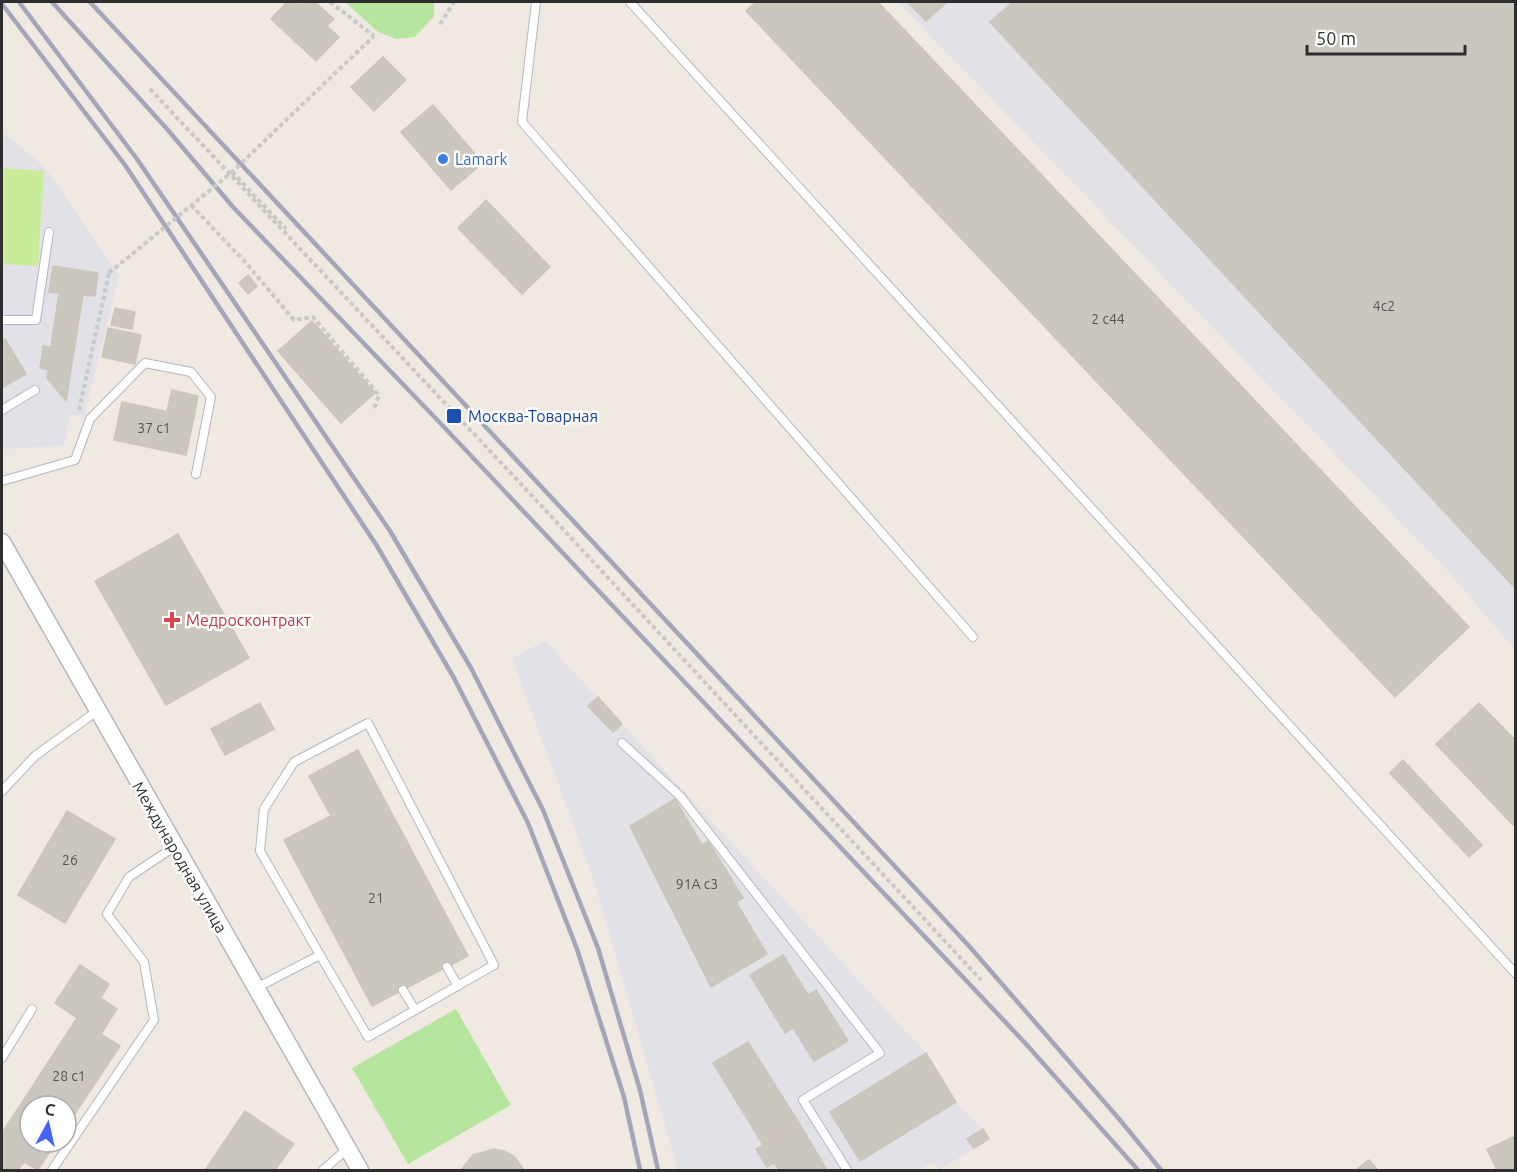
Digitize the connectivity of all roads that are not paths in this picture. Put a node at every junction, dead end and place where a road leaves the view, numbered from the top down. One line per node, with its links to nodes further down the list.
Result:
1 (536, 2): 10 (lane)
2 (630, 2): 17 (lane)
3 (49, 232): 4 (lane)
4 (2, 320)
5 (35, 390): 6 (lane)
6 (2, 410)
7 (196, 474): 8 (lane)
8 (2, 481)
9 (2, 542): 11 (street, Международная улица)
10 (973, 638)
11 (97, 711): 13 (lane); 14 (street, Международная улица)
12 (622, 743): 28 (lane)
13 (2, 791)
14 (174, 847): 19 (street, Международная улица); 25 (lane)
15 (320, 955): 18 (lane); 19 (lane); 22 (lane)
16 (447, 967): 18 (lane)
17 (1515, 974)
18 (458, 986): 22 (lane)
19 (255, 988): 24 (street, Международная улица)
20 (403, 990): 22 (lane)
21 (32, 1010): 23 (lane)
22 (415, 1010)
23 (2, 1058)
24 (347, 1149): 26 (lane); 27 (street, Международная улица)
25 (52, 1170)
26 (323, 1170)
27 (360, 1170)
28 (847, 1170)

